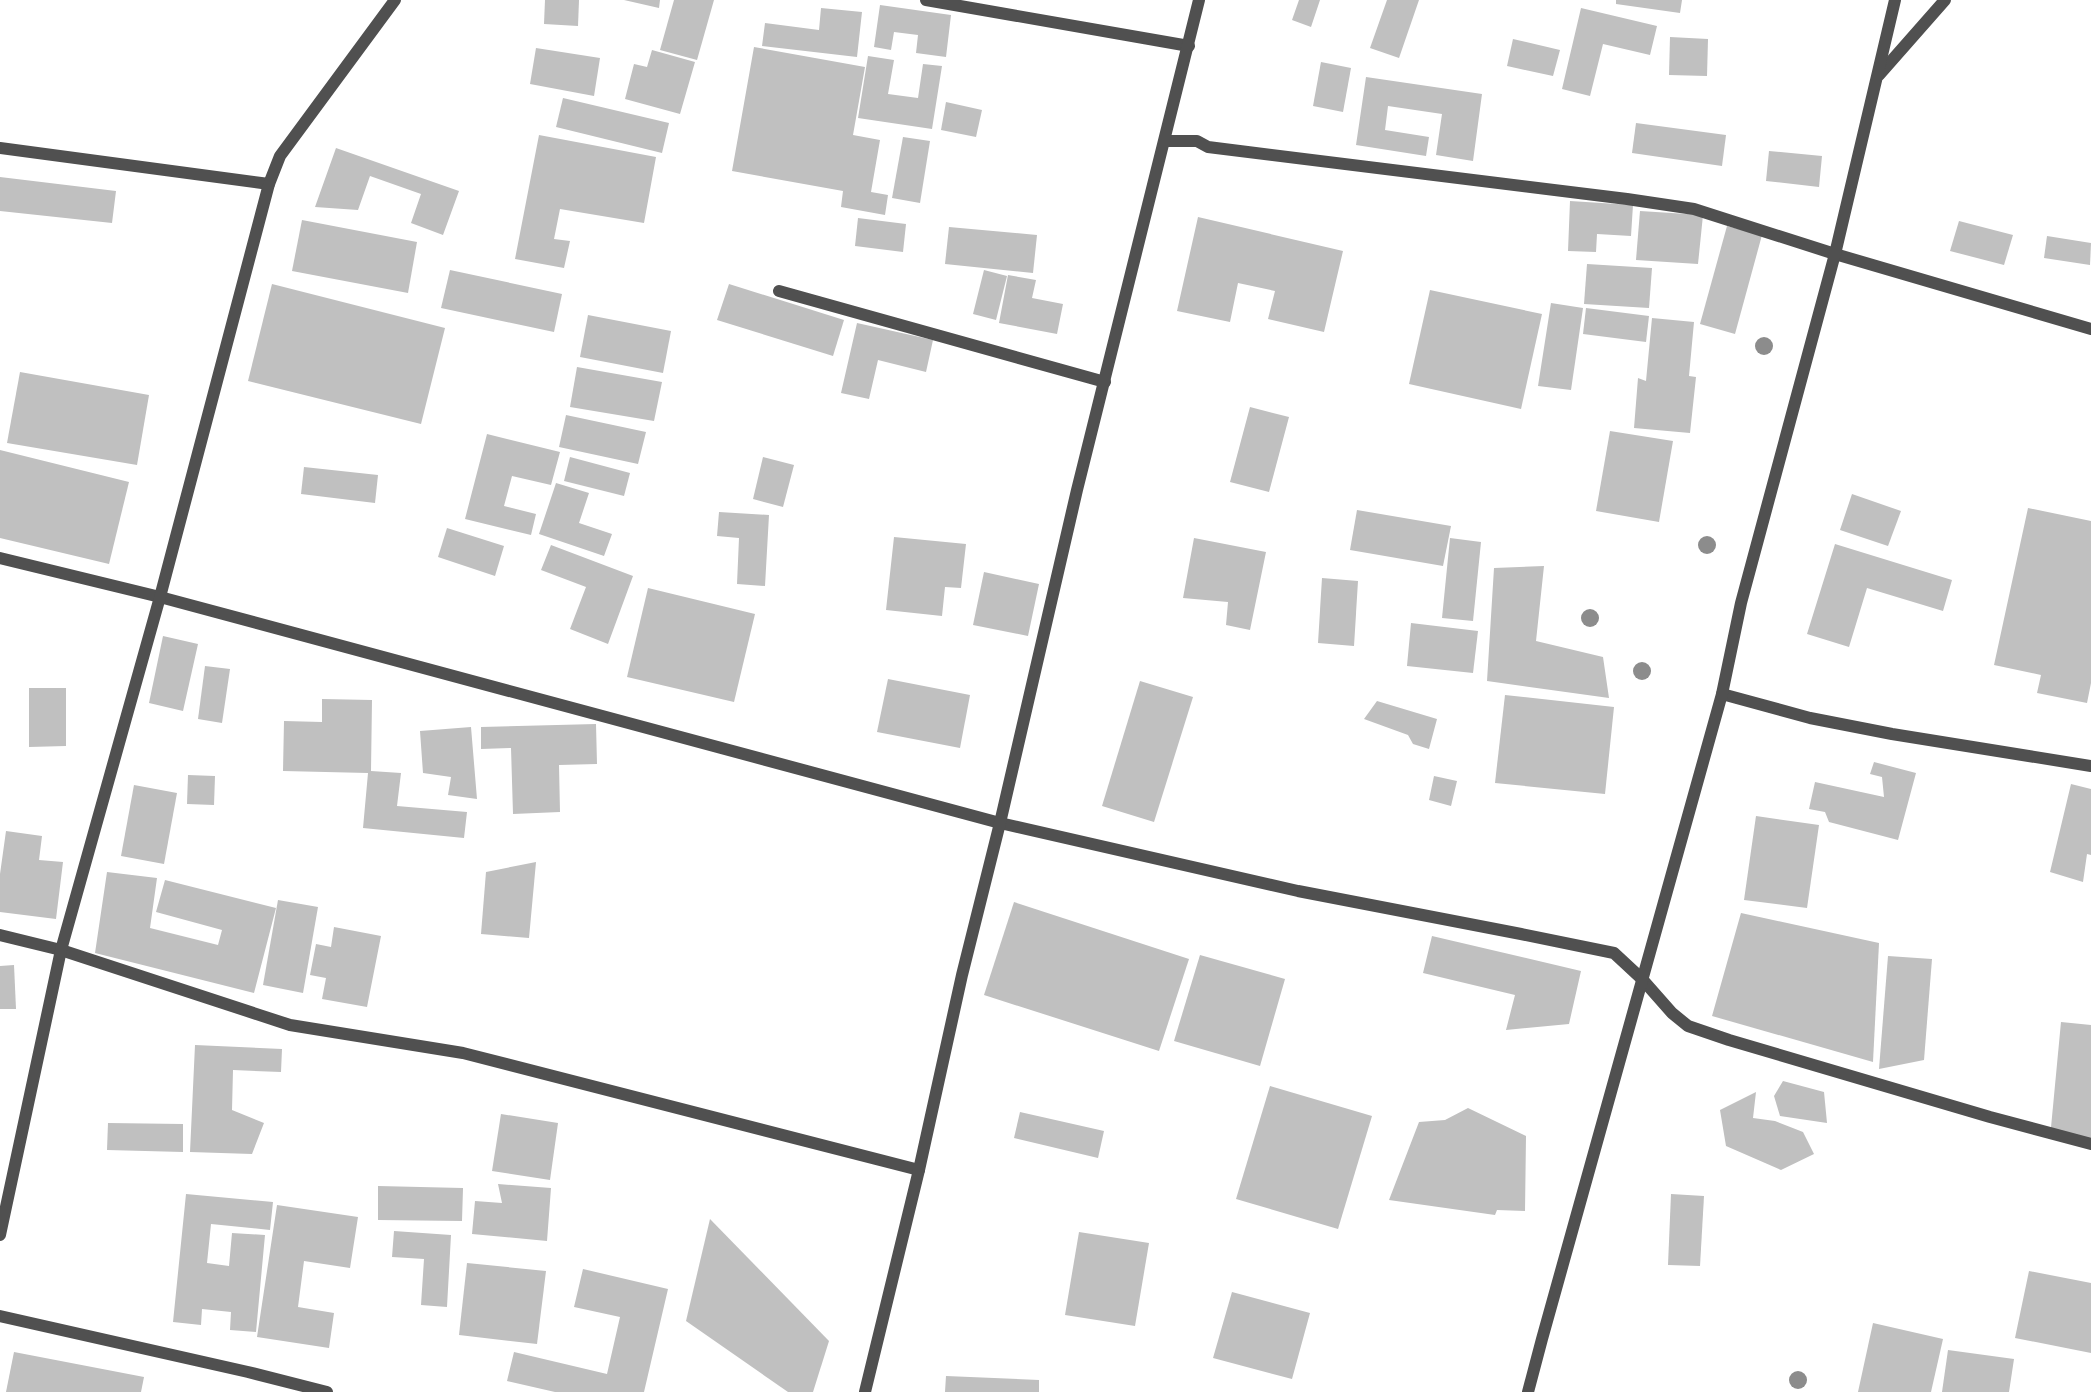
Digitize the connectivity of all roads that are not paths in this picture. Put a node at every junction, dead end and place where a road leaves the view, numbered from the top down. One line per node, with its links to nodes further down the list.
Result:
1 (395, 0): 10 (street)
2 (926, 0): 6 (street)
3 (1199, 0): 6 (street)
4 (1895, 0): 7 (street)
5 (1945, 0): 7 (street)
6 (1189, 46): 8 (street)
7 (1878, 76): 11 (street)
8 (1165, 141): 11 (street); 14 (street)
9 (0, 148): 10 (street)
10 (269, 184): 16 (street)
11 (1835, 255): 13 (street); 17 (street)
12 (779, 291): 14 (street)
13 (2091, 329)
14 (1105, 382): 19 (street)
15 (0, 558): 16 (street)
16 (160, 597): 19 (street); 21 (street)
17 (1722, 694): 18 (street); 22 (street)
18 (2091, 766)
19 (1000, 823): 22 (street); 24 (street)
20 (0, 935): 21 (street)
21 (60, 950): 24 (street); 25 (street)
22 (1642, 979): 23 (street); 29 (street)
23 (2091, 1144)
24 (919, 1170): 28 (street)
25 (0, 1235)
26 (0, 1316): 27 (street)
27 (327, 1392)
28 (864, 1392)
29 (1528, 1392)

